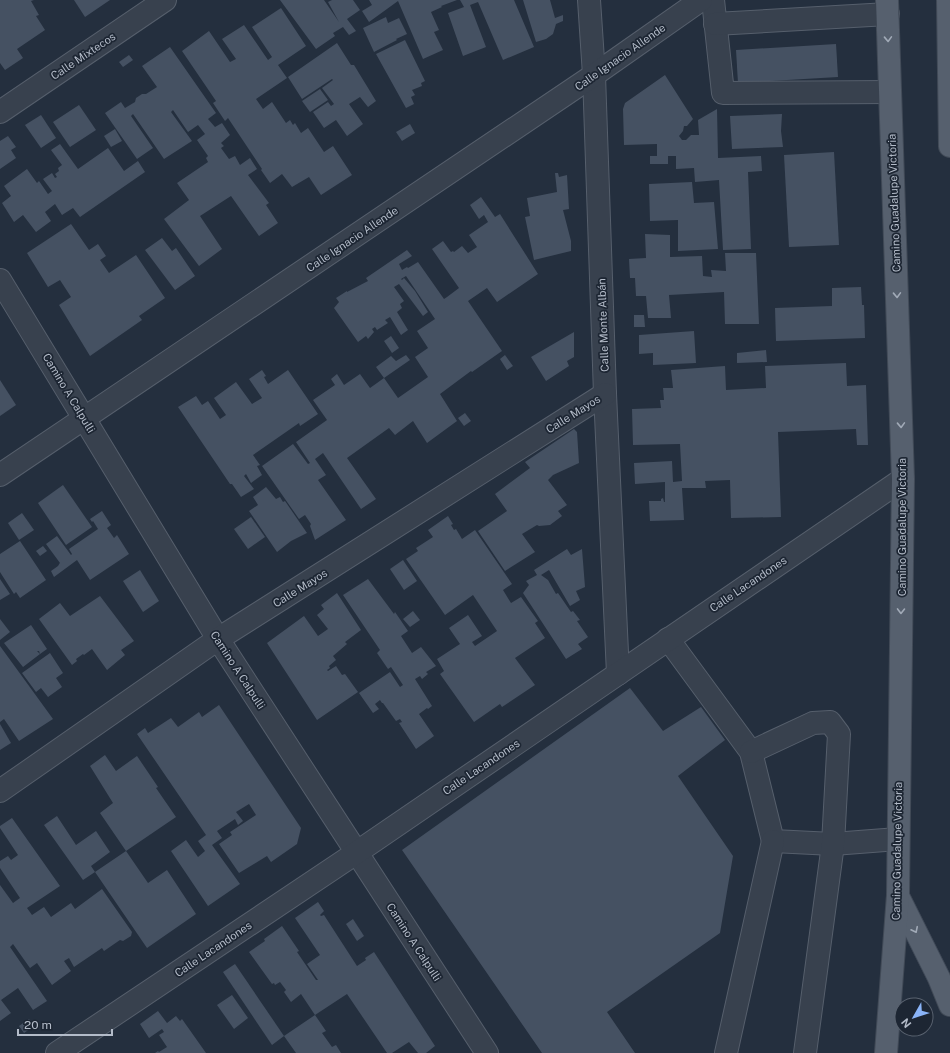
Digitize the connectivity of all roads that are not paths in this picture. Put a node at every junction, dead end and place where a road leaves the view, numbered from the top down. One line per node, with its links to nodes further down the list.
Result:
1 (166, 0): 10 (street, Calle Mixtecos)
2 (589, 0): 8 (street, Calle Monte Albán)
3 (701, 0): 8 (street, Calle Ignacio Allende)
4 (713, 0): 7 (street)
5 (948, 0): 11 (main road)
6 (887, 7): 7 (street); 9 (main road, Camino Guadalupe Victoria, one-way to 9)
7 (715, 24): 9 (street)
8 (594, 75): 13 (street, Calle Monte Albán); 14 (street, Calle Ignacio Allende)
9 (890, 92): 16 (main road, Camino Guadalupe Victoria, one-way to 16)
10 (0, 112)
11 (950, 146)
12 (0, 280): 14 (street, Camino A Calpulli)
13 (605, 394): 17 (street, Calle Mayos); 19 (street, Calle Monte Albán)
14 (85, 418): 15 (street, Calle Ignacio Allende); 17 (street, Camino A Calpulli)
15 (0, 475)
16 (903, 479): 18 (street, Calle Lacandones); 22 (main road, Camino Guadalupe Victoria, one-way to 22)
17 (218, 639): 21 (street, Calle Mayos); 25 (street, Camino A Calpulli)
18 (668, 639): 19 (street, Calle Lacandones); 20 (street)
19 (618, 674): 25 (street, Calle Lacandones)
20 (751, 752): 23 (street); 24 (street)
21 (0, 791)
22 (898, 838): 24 (street); 26 (main road, Camino Guadalupe Victoria)
23 (772, 841): 24 (street); 30 (street)
24 (833, 844): 31 (street)
25 (356, 852): 28 (street, Camino A Calpulli); 29 (street, Calle Lacandones)
26 (898, 895): 27 (main road, one-way to 27); 32 (main road, Camino Guadalupe Victoria)
27 (950, 1005)
28 (484, 1052)
29 (57, 1053)
30 (726, 1053)
31 (805, 1053)
32 (886, 1053)

